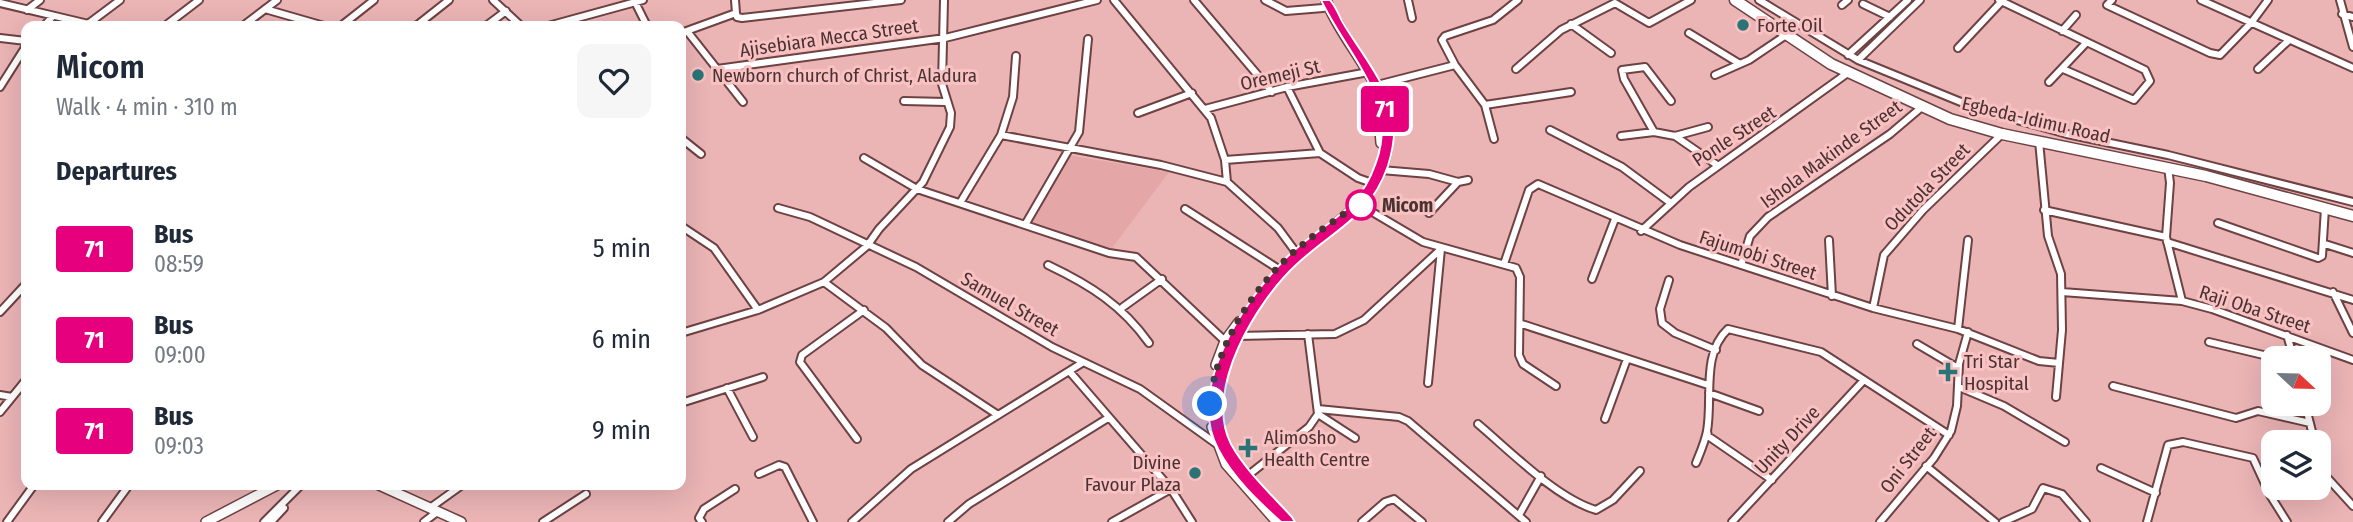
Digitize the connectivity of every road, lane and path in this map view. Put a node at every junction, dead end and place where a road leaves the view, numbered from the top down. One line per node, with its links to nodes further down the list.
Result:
1 (40, 0): 38 (street)
2 (120, 0): 50 (street)
3 (199, 0): 51 (street)
4 (277, 0): 39 (street)
5 (374, 0): 54 (street)
6 (449, 0): 55 (street)
7 (493, 0): 40 (street)
8 (642, 0): 31 (street)
9 (735, 0): 41 (street)
10 (901, 0): 41 (street)
11 (944, 0): 68 (street)
12 (1097, 0): 68 (street, Ajisebiara Mecca Street)
13 (1114, 0): 96 (street)
14 (1194, 0): 94 (street)
15 (1265, 0): 34 (street)
16 (1408, 0): 47 (street)
17 (1518, 0): 81 (street)
18 (1691, 0): 32 (street)
19 (1735, 0): 66 (main road, Egbeda-Idimu Road)
20 (1746, 0): 136 (main road, Egbeda-Idimu Road)
21 (1759, 0): 77 (street)
22 (1848, 0): 36 (street)
23 (1908, 0): 45 (street)
24 (1920, 0): 79 (street)
25 (2002, 0): 63 (street); 74 (street)
26 (2112, 0): 60 (street)
27 (2201, 0): 37 (street)
28 (2223, 0): 37 (street)
29 (2268, 0): 60 (street)
30 (2340, 0): 42 (street)
31 (635, 2): 58 (street); 59 (street)
32 (1619, 2): 61 (street)
33 (0, 3): 38 (street)
34 (1323, 3): 88 (main road); 91 (main road)
35 (1863, 4): 45 (street)
36 (1842, 5)
37 (2217, 7): 60 (street)
38 (27, 9): 44 (street)
39 (265, 9): 52 (street); 53 (street)
40 (506, 11): 56 (street); 57 (street)
41 (736, 13): 62 (street)
42 (2342, 14): 46 (street); 73 (street)
43 (2076, 15): 63 (street)
44 (53, 16): 48 (street); 49 (street)
45 (1890, 16): 77 (street)
46 (2353, 17)
47 (1412, 18)
48 (48, 21)
49 (75, 21)
50 (92, 21)
51 (172, 21)
52 (249, 21)
53 (307, 21)
54 (347, 21)
55 (422, 21)
56 (493, 21)
57 (516, 21)
58 (566, 21)
59 (644, 21)
60 (2251, 23): 70 (street)
61 (1571, 24): 76 (street); 84 (street)
62 (686, 31)
63 (2062, 31): 72 (street)
64 (1689, 33): 80 (street)
65 (686, 34): 83 (street)
66 (1786, 35): 80 (street); 87 (main road, Egbeda-Idimu Road)
67 (0, 38): 71 (street)
68 (945, 38): 83 (street, Ajisebiara Mecca Street); 100 (street)
69 (1088, 39): 115 (street)
70 (2288, 41): 82 (street); 86 (street)
71 (21, 43)
72 (2086, 43): 85 (street); 85 (street)
73 (2353, 47)
74 (1958, 48)
75 (21, 52): 92 (street)
76 (1611, 53)
77 (1848, 55): 79 (street)
78 (1016, 56): 109 (street)
79 (1858, 60): 129 (street)
80 (1740, 64): 89 (street)
81 (1455, 65): 91 (street); 101 (street)
82 (2353, 68)
83 (717, 69): 98 (street)
84 (1516, 69)
85 (2063, 69): 90 (street)
86 (2258, 69)
87 (1849, 72): 102 (main road, Egbeda-Idimu Road); 120 (street, Ponle Street)
88 (1363, 73): 93 (street, Oremeji St); 126 (main road)
89 (1715, 75)
90 (2049, 82)
91 (1377, 85): 122 (main road)
92 (0, 87)
93 (1287, 87): 94 (street, Oremeji St); 116 (street)
94 (1272, 92): 103 (street, Oremeji St)
95 (1571, 92): 101 (street)
96 (1192, 93): 103 (street); 104 (street)
97 (1671, 101): 107 (street)
98 (743, 102)
99 (904, 102): 100 (street)
100 (946, 102): 127 (street)
101 (1485, 105): 112 (street)
102 (1923, 106): 108 (main road, Egbeda-Idimu Road); 154 (street, Ishola Makinde Street)
103 (1205, 109): 119 (street)
104 (1138, 113)
105 (1707, 127): 111 (street)
106 (1550, 130): 128 (street)
107 (1654, 132): 110 (street); 111 (street)
108 (2002, 134): 113 (main road, Egbeda-Idimu Road); 167 (street, Odutola Street)
109 (1001, 135): 115 (street); 130 (street)
110 (1621, 136)
111 (1675, 136): 120 (street)
112 (1494, 139)
113 (2039, 141): 121 (main road, Egbeda-Idimu Road); 135 (street)
114 (686, 142): 117 (street)
115 (1069, 150): 124 (street); 141 (street)
116 (1320, 153): 119 (street); 126 (street)
117 (701, 154)
118 (864, 158): 127 (street)
119 (1225, 160): 124 (street)
120 (1717, 165): 128 (street, Ponle Street)
121 (2168, 167): 133 (main road, Egbeda-Idimu Road); 146 (street)
122 (1381, 170): 125 (street); 126 (main road)
123 (1468, 180): 125 (street)
124 (1227, 182): 150 (street)
125 (1458, 182): 137 (street)
126 (1373, 184): 131 (main road)
127 (917, 189): 130 (street); 148 (street)
128 (1668, 201): 143 (street, Ponle Street)
129 (2353, 202)
130 (960, 203): 141 (street)
131 (1359, 204): 149 (street); 150 (main road); 178 (main road)
132 (778, 208): 148 (street, Samuel Street)
133 (2325, 208): 138 (main road, Egbeda-Idimu Road); 147 (street)
134 (1185, 209): 155 (street)
135 (2044, 210): 146 (street); 161 (street)
136 (2353, 210)
137 (1429, 214)
138 (2353, 216)
139 (1615, 219): 143 (street, Fajumobi Street); 152 (street, Fajumobi Street); 157 (street)
140 (2218, 223): 147 (street)
141 (1025, 225): 156 (street)
142 (686, 229): 168 (street)
143 (1641, 231): 154 (street, Fajumobi Street)
144 (1829, 240): 163 (street)
145 (1968, 240): 172 (street)
146 (2166, 240): 162 (street); 165 (street)
147 (2325, 244): 151 (street)
148 (867, 246): 159 (street); 188 (street, Samuel Street)
149 (1441, 249): 152 (street); 176 (street); 194 (street)
150 (1295, 251): 155 (main road)
151 (2353, 253)
152 (1504, 264): 171 (street)
153 (1048, 265): 166 (street)
154 (1741, 265): 163 (street, Fajumobi Street)
155 (1278, 268): 179 (main road)
156 (1162, 279): 166 (street); 179 (street)
157 (1592, 279)
158 (1669, 280): 184 (street)
159 (824, 282): 168 (street); 169 (street)
160 (21, 289): 170 (street)
161 (2062, 292): 165 (street, Raji Oba Street); 189 (street)
162 (2333, 292): 164 (street); 175 (street)
163 (1832, 296): 167 (street, Fajumobi Street)
164 (2353, 300)
165 (2182, 301): 177 (street, Raji Oba Street)
166 (1123, 307): 181 (street)
167 (1874, 308): 172 (street, Fajumobi Street)
168 (758, 310): 173 (street)
169 (864, 310): 208 (street); 219 (street)
170 (0, 312)
171 (1522, 324): 186 (street); 196 (street)
172 (1958, 329): 174 (street, Fajumobi Street)
173 (686, 332)
174 (1968, 332): 189 (street, Fajumobi Street); 190 (street, Oni Street)
175 (2353, 333)
176 (1308, 334): 178 (street); 205 (street)
177 (2287, 335): 183 (street); 187 (street, Raji Oba Street)
178 (1237, 336): 221 (main road)
179 (1225, 341): 221 (main road)
180 (2209, 342): 185 (street)
181 (1149, 343)
182 (1917, 344): 190 (street)
183 (2290, 346)
184 (1716, 350): 193 (street); 200 (street)
185 (2261, 354)
186 (1627, 359): 200 (street); 211 (street)
187 (2353, 360)
188 (1082, 363): 191 (street); 221 (street, Samuel Street)
189 (2059, 363): 203 (street)
190 (1958, 368): 198 (street, Oni Street)
191 (1070, 372): 208 (street); 210 (street)
192 (763, 377): 199 (street)
193 (1864, 380): 216 (street); 229 (street, Unity Drive)
194 (1428, 383)
195 (21, 386): 202 (street)
196 (1556, 386)
197 (2113, 386): 212 (street)
198 (1959, 387): 216 (street, Oni Street); 220 (street)
199 (727, 388): 204 (street); 217 (street)
200 (1708, 389): 206 (street); 215 (street)
201 (0, 395): 202 (street)
202 (12, 397): 207 (street)
203 (2056, 397)
204 (686, 401)
205 (1318, 411): 218 (street); 228 (street); 244 (street)
206 (1759, 411)
207 (0, 412)
208 (998, 415): 255 (street)
209 (2308, 416): 212 (street)
210 (1108, 418): 232 (street); 256 (street)
211 (1605, 419)
212 (2310, 423): 214 (street)
213 (1478, 424): 227 (street)
214 (2312, 430)
215 (1707, 431): 222 (street); 229 (street)
216 (1949, 435): 223 (street, Oni Street)
217 (753, 437)
218 (1355, 438)
219 (857, 439)
220 (2065, 442)
221 (1220, 445): 228 (main road); 259 (main road)
222 (1696, 463)
223 (1926, 466): 265 (street, Oni Street); 266 (street)
224 (2101, 468): 240 (street)
225 (1640, 471): 227 (street)
226 (759, 474): 254 (street)
227 (1541, 475): 244 (street)
228 (1245, 477): 260 (main road)
229 (1772, 480): 264 (street, Unity Drive)
230 (2331, 482): 242 (street)
231 (734, 489): 253 (street)
232 (1171, 489): 257 (street); 258 (street)
233 (30, 490): 245 (street)
234 (125, 490): 246 (street)
235 (267, 490): 247 (main road)
236 (298, 490): 248 (street)
237 (298, 490): 249 (street)
238 (390, 490): 243 (main road)
239 (457, 490): 243 (street)
240 (2156, 493): 269 (street); 270 (street)
241 (586, 494): 252 (street)
242 (2353, 506)
243 (433, 510): 250 (street); 251 (main road)
244 (1519, 515): 263 (street)
245 (7, 522)
246 (103, 522)
247 (206, 522)
248 (264, 522)
249 (271, 522)
250 (424, 522)
251 (461, 522)
252 (543, 522)
253 (702, 522)
254 (813, 522)
255 (852, 522)
256 (948, 522)
257 (1112, 522)
258 (1192, 522)
259 (1277, 522)
260 (1287, 522)
261 (1362, 522): 262 (street)
262 (1422, 522)
263 (1526, 522)
264 (1732, 522)
265 (1880, 522)
266 (1995, 522)
267 (2003, 522): 268 (street)
268 (2086, 522)
269 (2147, 522)
270 (2287, 522)

